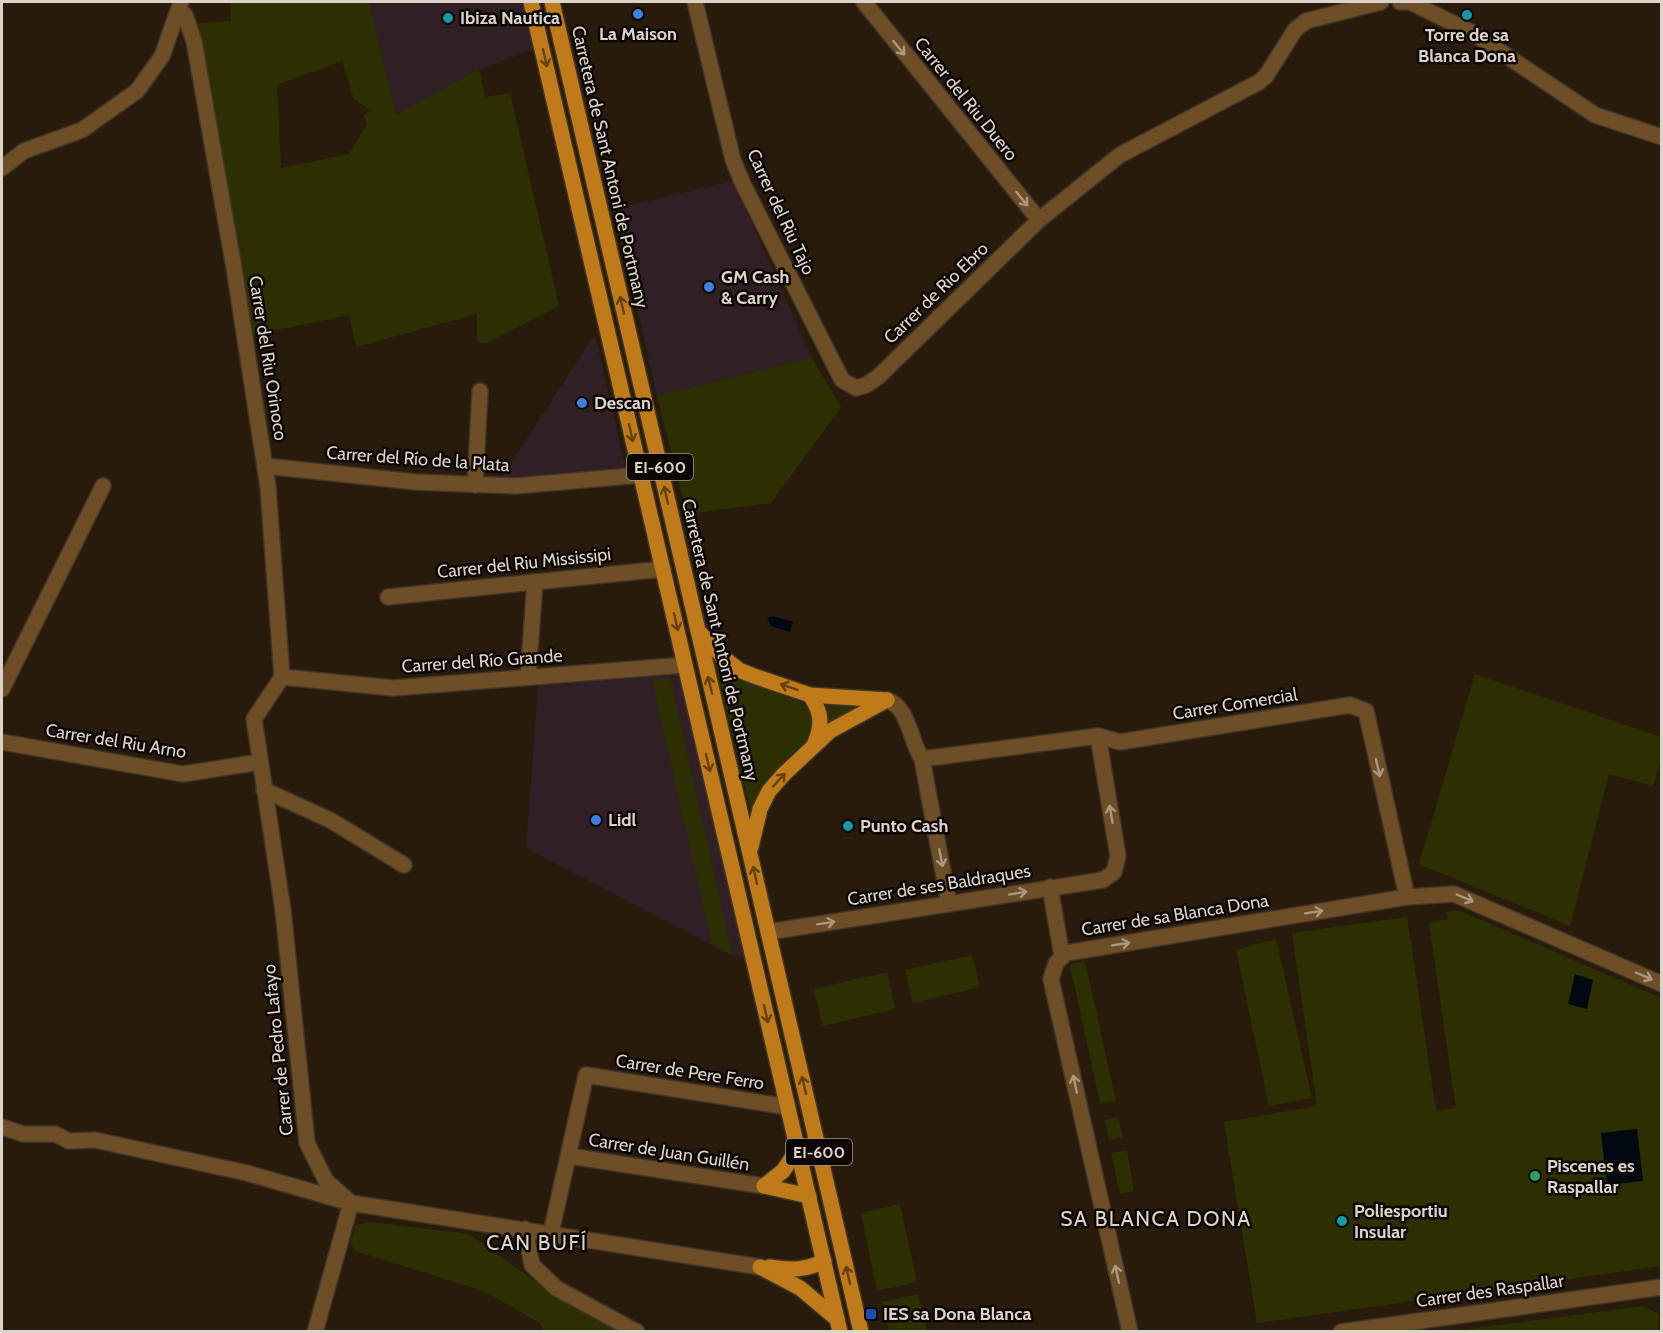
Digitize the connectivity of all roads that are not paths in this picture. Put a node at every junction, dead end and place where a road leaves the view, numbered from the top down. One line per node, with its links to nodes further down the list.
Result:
1 (531, 2): 14 (main road, EI-600, one-way to 14)
2 (552, 2): 20 (main road, Carretera de Sant Antoni de Portmany / EI-600, one-way to 2)
3 (695, 2): 11 (street, Carrer del Riu Tajo)
4 (864, 2): 10 (street, Carrer del Riu Duero, one-way to 10)
5 (1381, 2): 10 (street, Carrer de Rio Ebro)
6 (1400, 2): 8 (street)
7 (181, 6): 9 (street); 13 (street, Carrer del Riu Orinoco)
8 (1662, 136)
9 (2, 168)
10 (1039, 220): 11 (street, Carrer de Rio Ebro)
11 (856, 388)
12 (480, 390): 15 (street)
13 (265, 466): 15 (street, Carrer del Río de la Plata); 22 (street, Carrer del Riu Orinoco)
14 (641, 475): 15 (street, Carrer del Río de la Plata); 17 (main road, EI-600)
15 (475, 485)
16 (103, 486): 24 (street)
17 (663, 569): 18 (street, Carrer del Riu Mississipi); 21 (main road, EI-600, one-way to 21)
18 (535, 582): 19 (street, Carrer del Riu Mississipi); 23 (street)
19 (388, 597)
20 (697, 630): 25 (main road, one-way to 20); 33 (main road, Carretera de Sant Antoni de Portmany / EI-600, one-way to 20)
21 (685, 665): 23 (street, Carrer del Río Grande); 41 (main road, EI-600, one-way to 41)
22 (282, 677): 23 (street, Carrer del Río Grande); 31 (street, Carrer de Pedro Lafayo)
23 (528, 677)
24 (2, 689)
25 (810, 695): 26 (main road); 29 (main road)
26 (887, 700): 29 (main road); 30 (street)
27 (1098, 736): 30 (street, Carrer Comercial); 35 (street, Carrer de ses Baldraques, one-way to 27); 36 (street, Carrer Comercial, one-way to 36)
28 (2, 742): 31 (street, Carrer del Riu Arno)
29 (813, 748): 33 (main road, one-way to 29)
30 (922, 759): 37 (street, one-way to 37)
31 (260, 762): 32 (street, Carrer de Pedro Lafayo)
32 (264, 790): 34 (street); 47 (street, Carrer de Pedro Lafayo)
33 (750, 853): 38 (main road, Carretera de Sant Antoni de Portmany / EI-600, one-way to 33)
34 (404, 865)
35 (1050, 887): 37 (street, Carrer de ses Baldraques, one-way to 35); 39 (street)
36 (1407, 897): 39 (street, Carrer de sa Blanca Dona, one-way to 36); 40 (street, Carrer de sa Blanca Dona, one-way to 40)
37 (949, 904): 38 (street, Carrer de ses Baldraques, one-way to 37)
38 (768, 932): 58 (main road, Carretera de Sant Antoni de Portmany / EI-600, one-way to 38)
39 (1062, 956): 59 (street, Carrer de sa Blanca Dona, one-way to 39)
40 (1662, 984)
41 (788, 1107): 43 (main road, EI-600); 44 (street, Carrer de Pere Ferro)
42 (2, 1127): 47 (street)
43 (798, 1149): 45 (main road); 46 (main road, EI-600)
44 (569, 1156): 45 (street, Carrer de Juan Guillén); 49 (street)
45 (764, 1186): 46 (main road)
46 (808, 1196): 50 (main road, EI-600)
47 (351, 1203): 48 (street); 56 (street)
48 (525, 1229): 49 (street); 57 (street)
49 (551, 1233): 51 (street)
50 (824, 1261): 51 (main road); 55 (main road, EI-600)
51 (760, 1266): 55 (main road)
52 (1662, 1287): 53 (street)
53 (1643, 1290): 54 (street); 60 (street, Carrer des Raspallar)
54 (1662, 1292)
55 (839, 1325)
56 (315, 1332)
57 (637, 1332)
58 (861, 1332)
59 (1130, 1332)
60 (1341, 1332)

